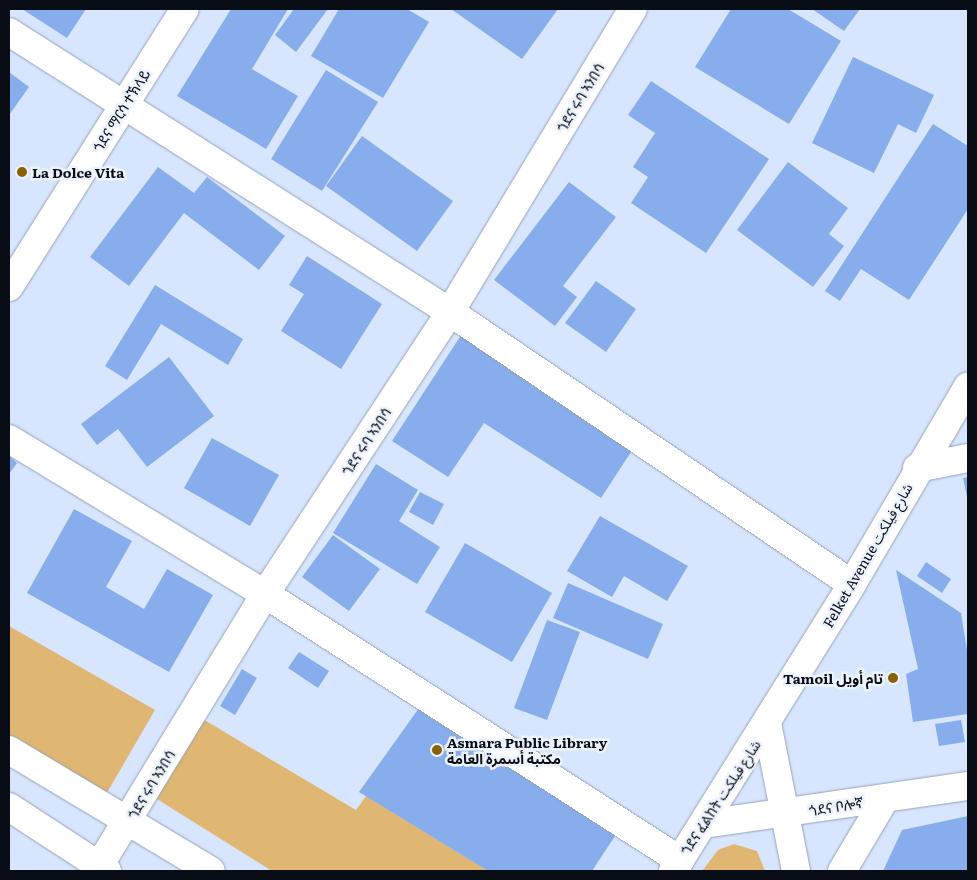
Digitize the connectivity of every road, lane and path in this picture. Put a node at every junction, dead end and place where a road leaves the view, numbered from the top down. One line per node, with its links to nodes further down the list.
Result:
1 (185, 9): 4 (street, ጎደና ማርሳ ተኽላይ)
2 (633, 9): 6 (street, ጎደና ሩባ ኣንበሳ)
3 (9, 32): 4 (street)
4 (123, 106): 5 (street, ጎደና ማርሳ ተኽላይ); 6 (street)
5 (9, 287)
6 (450, 312): 11 (street); 12 (street, ጎደና ሩባ ኣንበሳ)
7 (968, 386): 10 (street, Felket Avenue شارع فيلكت)
8 (9, 439): 12 (street)
9 (968, 458): 10 (street)
10 (917, 468): 11 (street, Felket Avenue شارع فيلكت)
11 (852, 584): 13 (street, Felket Avenue شارع فيلكت)
12 (265, 594): 19 (street, ጎደና ሩባ ኣንበሳ); 21 (street)
13 (767, 724): 18 (street); 20 (street, ጎደና ፈልከት شارع فيلكت)
14 (9, 750): 19 (street)
15 (968, 786): 16 (street, ጎደና ቦሎኛ)
16 (885, 799): 18 (street, ጎደና ቦሎኛ); 25 (street)
17 (9, 807): 22 (street)
18 (784, 814): 20 (street, ጎደና ቦሎኛ); 24 (street)
19 (129, 821): 22 (street, ጎደና ሩባ ኣንበሳ); 23 (street)
20 (704, 824): 21 (street, ጎደና ፈልከት شارع فيلكت)
21 (677, 866)
22 (101, 870)
23 (212, 871)
24 (796, 871)
25 (842, 871)

